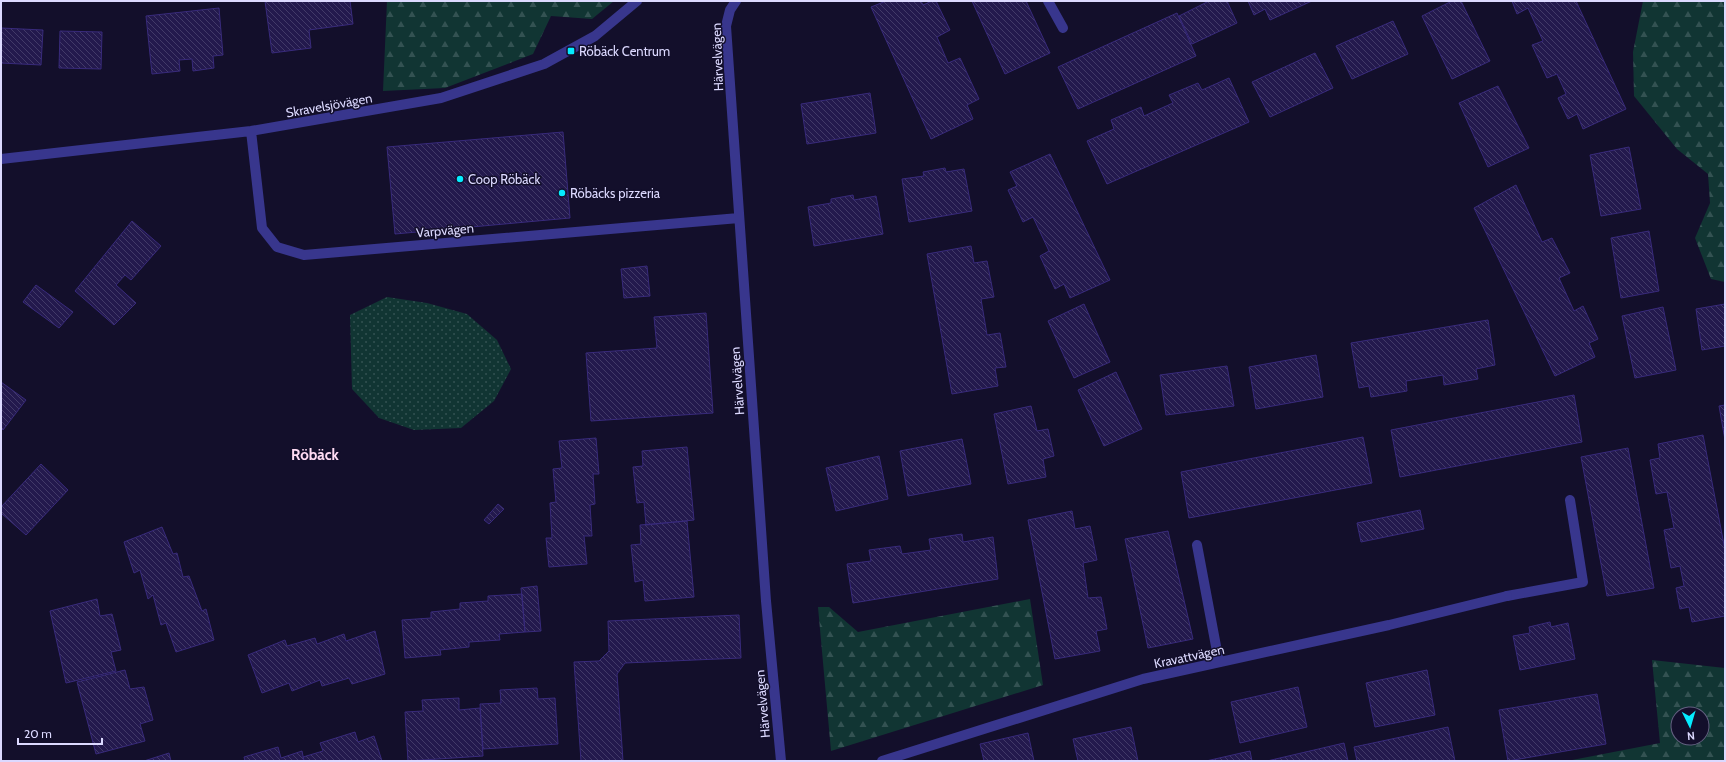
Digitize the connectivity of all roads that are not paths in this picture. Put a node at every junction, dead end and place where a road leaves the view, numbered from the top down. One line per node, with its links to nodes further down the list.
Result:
1 (637, 1): 5 (street, Skravelsjövägen)
2 (736, 1): 7 (street, Härvelvägen)
3 (1048, 1): 4 (street)
4 (1063, 28)
5 (251, 131): 6 (street, Skravelsjövägen); 7 (street, Varpvägen)
6 (1, 159)
7 (738, 218): 11 (street, Härvelvägen)
8 (1570, 500): 10 (street, Kravattvägen)
9 (1197, 545): 10 (street)
10 (1219, 662): 12 (street, Kravattvägen)
11 (781, 761)
12 (882, 761)

